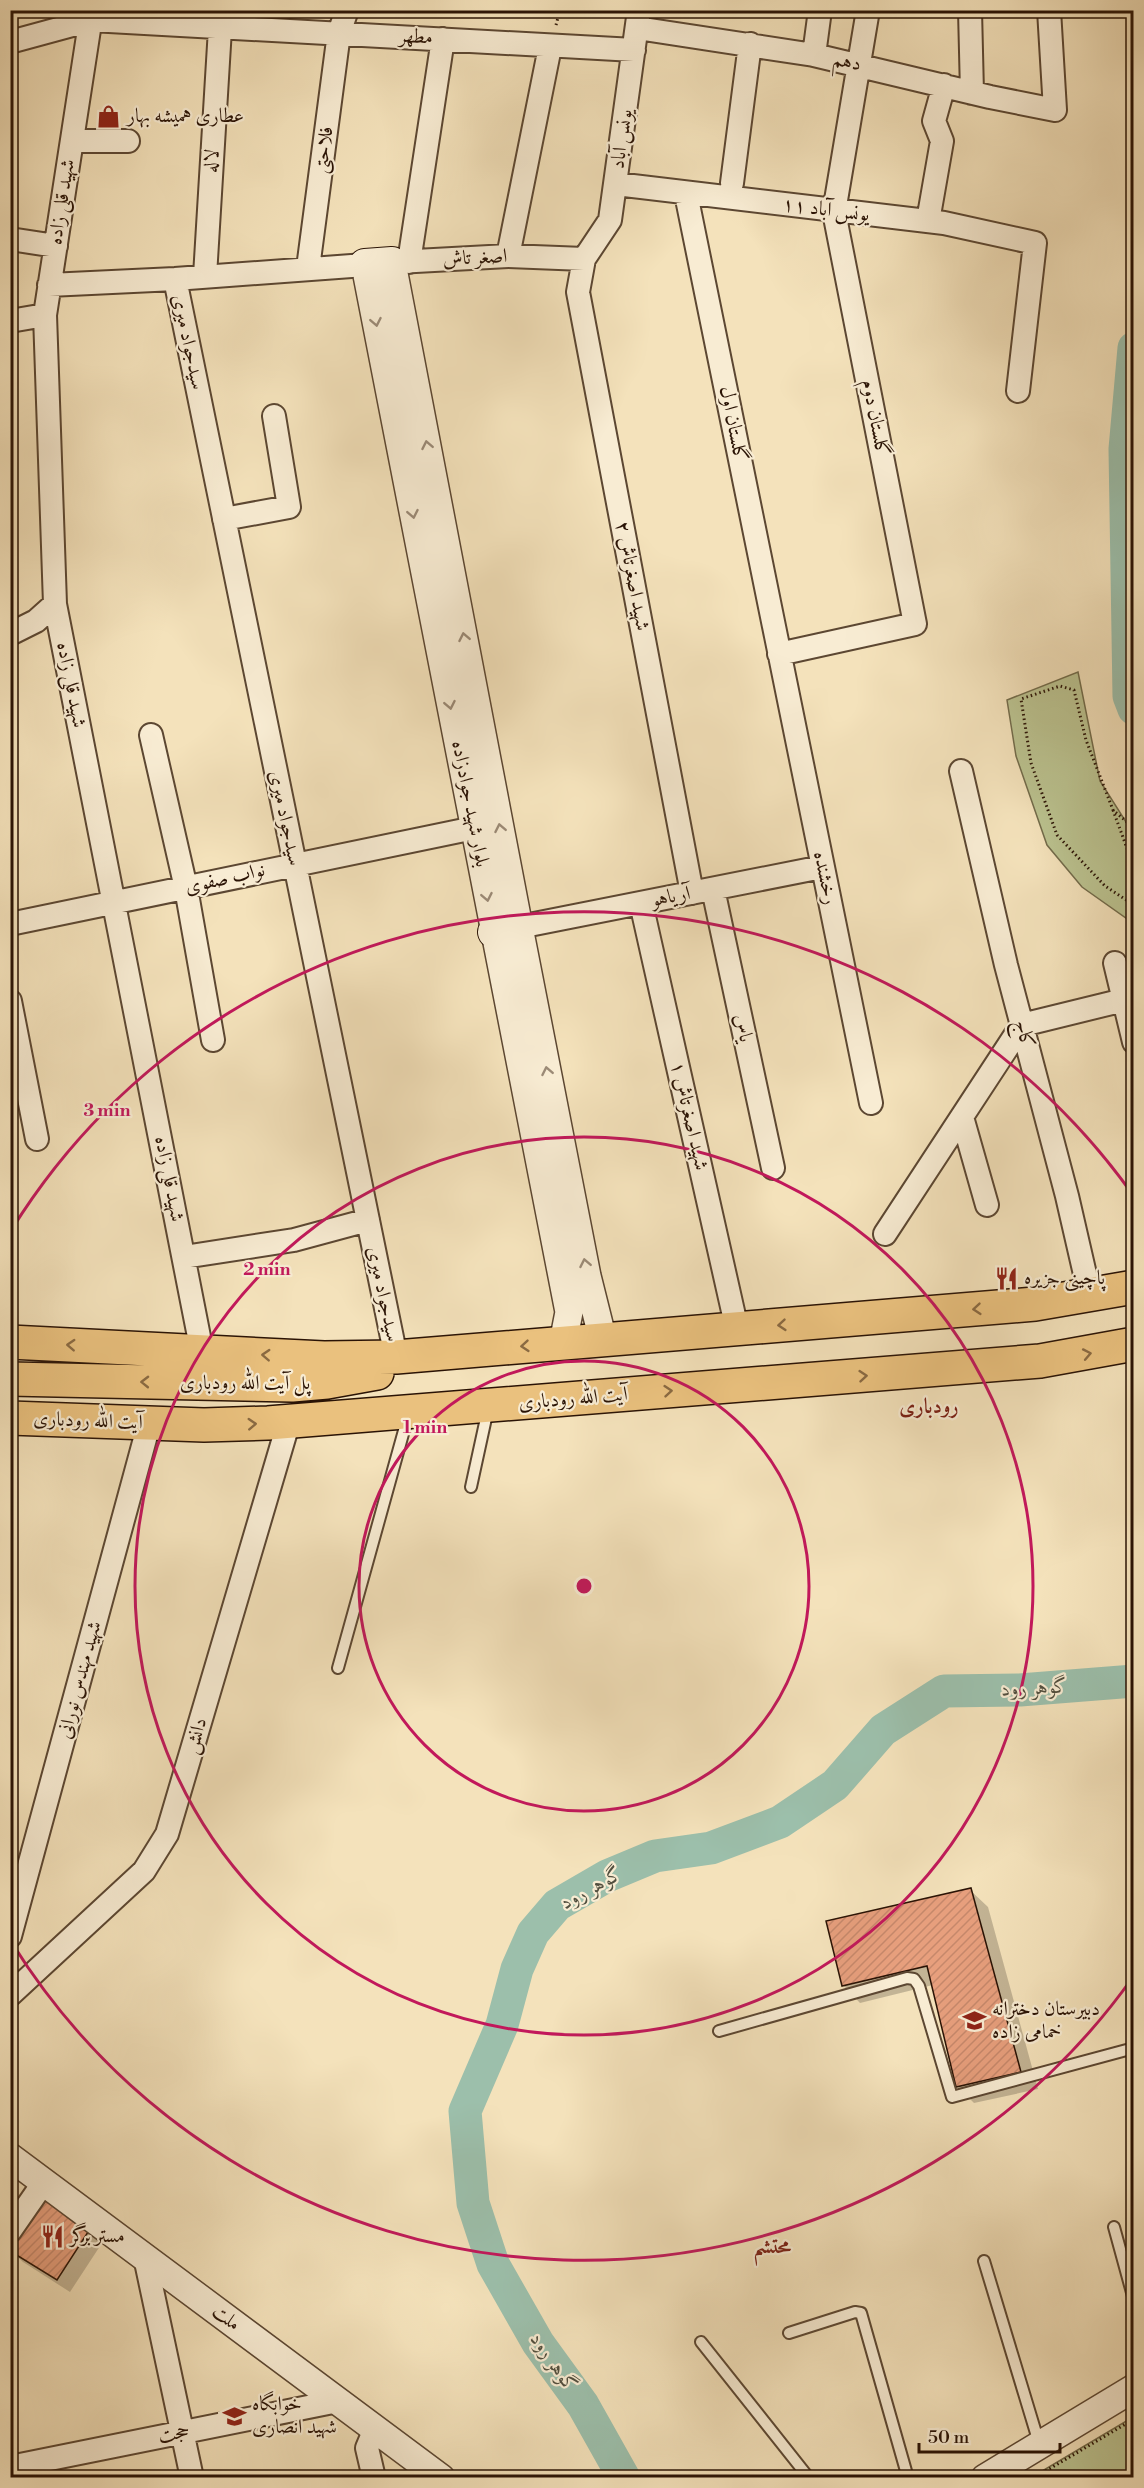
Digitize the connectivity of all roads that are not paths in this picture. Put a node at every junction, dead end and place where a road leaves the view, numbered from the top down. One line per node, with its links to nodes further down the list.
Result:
1 (348, 10): 9 (street, فلاحتی)
2 (820, 10): 14 (street)
3 (868, 10): 15 (street)
4 (970, 10): 17 (street)
5 (1049, 10): 17 (street, دهم)
6 (92, 15): 7 (street, مطهر); 11 (street, مطهر); 18 (street, شهید قلی زاده)
7 (221, 18): 9 (street, مطهر); 31 (street, لاله)
8 (637, 30): 12 (street, دهم); 13 (street, مطهر); 21 (street, یونس آباد)
9 (339, 33): 10 (street, مطهر); 30 (street, فلاحتی)
10 (443, 39): 13 (street, مطهر); 29 (street)
11 (10, 42)
12 (750, 44): 14 (street, دهم); 20 (street)
13 (550, 47): 27 (street)
14 (814, 55): 15 (street, دهم)
15 (861, 64): 16 (street, دهم); 23 (street)
16 (944, 85): 17 (street, دهم); 24 (street)
17 (972, 93)
18 (72, 141): 19 (street); 26 (street, شهید قلی زاده)
19 (128, 141)
20 (732, 183)
21 (616, 184): 22 (street, یونس آباد ۱۱); 28 (street, یونس آباد)
22 (686, 194): 23 (street, یونس آباد ۱۱); 41 (street, گلستان اول)
23 (834, 212): 24 (street, یونس آباد ۱۱); 41 (street, گلستان دوم)
24 (928, 221): 36 (street, یونس آباد ۱۱)
25 (10, 239): 26 (street)
26 (56, 246): 33 (street, شهید قلی زاده)
27 (508, 256): 28 (street, اصغر تاش); 29 (street, اصغر تاش)
28 (584, 259): 48 (street, شهید اصغرتاش ۲)
29 (389, 263): 30 (street, اصغر تاش); 44 (street, بلوار شهید جوادزاده, one-way to 44); 52 (street, one-way to 29)
30 (308, 268): 31 (street, اصغر تاش)
31 (205, 276): 32 (street, اصغر تاش)
32 (175, 279): 33 (street, اصغر تاش); 38 (street, سیدجواد میری)
33 (49, 285): 34 (street, شهید قلی زاده)
34 (45, 315): 35 (street); 39 (street, شهید قلی زاده)
35 (10, 321)
36 (1018, 391)
37 (274, 416): 38 (street)
38 (224, 519): 45 (street, سیدجواد میری)
39 (56, 604): 40 (street); 49 (street, شهید قلی زاده)
40 (10, 634)
41 (779, 654): 46 (street, رخشنده)
42 (151, 735): 47 (street)
43 (961, 771): 56 (street, کاج)
44 (474, 828): 45 (street, نواب صفوی); 52 (street, بلوار شهید جوادزاده, one-way to 52)
45 (295, 864): 47 (street, نواب صفوی); 64 (street, سیدجواد میری)
46 (822, 867): 48 (street, آریاهو); 59 (street, رخشنده)
47 (186, 888): 49 (street, نواب صفوی); 57 (street)
48 (702, 891): 50 (street, آریاهو); 62 (street, یاس)
49 (115, 903): 51 (street, نواب صفوی); 66 (street, شهید قلی زاده)
50 (642, 903): 52 (street, آریاهو); 71 (street, شهید اصغرتاش ۱)
51 (10, 924)
52 (507, 929): 69 (street, بلوار شهید جوادزاده, one-way to 52); 70 (street, بلوار شهید جوادزاده)
53 (1115, 963): 54 (street)
54 (1124, 1000): 56 (street); 58 (street)
55 (10, 1001): 61 (street)
56 (1022, 1025): 60 (street); 68 (street, کاج)
57 (213, 1040)
58 (1134, 1042)
59 (871, 1103)
60 (962, 1117): 63 (street); 65 (street)
61 (37, 1139)
62 (773, 1168)
63 (987, 1205)
64 (368, 1220): 66 (street); 78 (street, سیدجواد میری)
65 (885, 1234)
66 (184, 1257): 77 (street, شهید قلی زاده)
67 (1134, 1287): 68 (main road)
68 (1090, 1296): 71 (main road, one-way to 71)
69 (596, 1308): 70 (street); 72 (street); 73 (street, بلوار شهید جوادزاده)
70 (569, 1312): 75 (street, بلوار شهید جوادزاده)
71 (737, 1329): 72 (main road)
72 (653, 1336): 73 (main road)
73 (603, 1340): 75 (main road)
74 (10, 1342): 77 (main road, one-way to 74)
75 (563, 1343): 78 (main road, پل آیت الله رودباری, one-way to 78)
76 (1134, 1344): 80 (main road, آیت الله رودباری, one-way to 76)
77 (202, 1352): 78 (main road, one-way to 77)
78 (383, 1366): 79 (main road, پل آیت الله رودباری, one-way to 79)
79 (10, 1379)
80 (489, 1406): 81 (main road, آیت الله رودباری); 85 (lane)
81 (409, 1413): 83 (main road, آیت الله رودباری); 86 (lane)
82 (10, 1418): 84 (main road, آیت الله رودباری)
83 (289, 1421): 84 (main road, آیت الله رودباری, one-way to 83); 88 (street, دانش)
84 (149, 1424): 87 (street, شهید مهندس نورانی)
85 (471, 1488)
86 (339, 1668)
87 (10, 1936)
88 (10, 1995)
89 (719, 2031): 90 (lane)
90 (1134, 2048)
91 (10, 2157): 92 (street, ملت)
92 (44, 2182): 94 (street); 95 (street, ملت)
93 (1114, 2227): 97 (lane)
94 (10, 2231)
95 (145, 2257): 101 (street, ملت); 103 (street)
96 (984, 2261): 104 (lane)
97 (1134, 2300)
98 (789, 2333): 110 (lane)
99 (701, 2342): 109 (lane)
100 (1134, 2388): 104 (street)
101 (338, 2401): 102 (street, ملت); 103 (street, حجت)
102 (375, 2429): 107 (street); 108 (street, ملت)
103 (183, 2432): 105 (street, حجت); 106 (street)
104 (1039, 2444): 111 (street)
105 (10, 2467)
106 (192, 2478)
107 (374, 2478)
108 (441, 2478)
109 (809, 2478)
110 (908, 2478)
111 (985, 2478)

